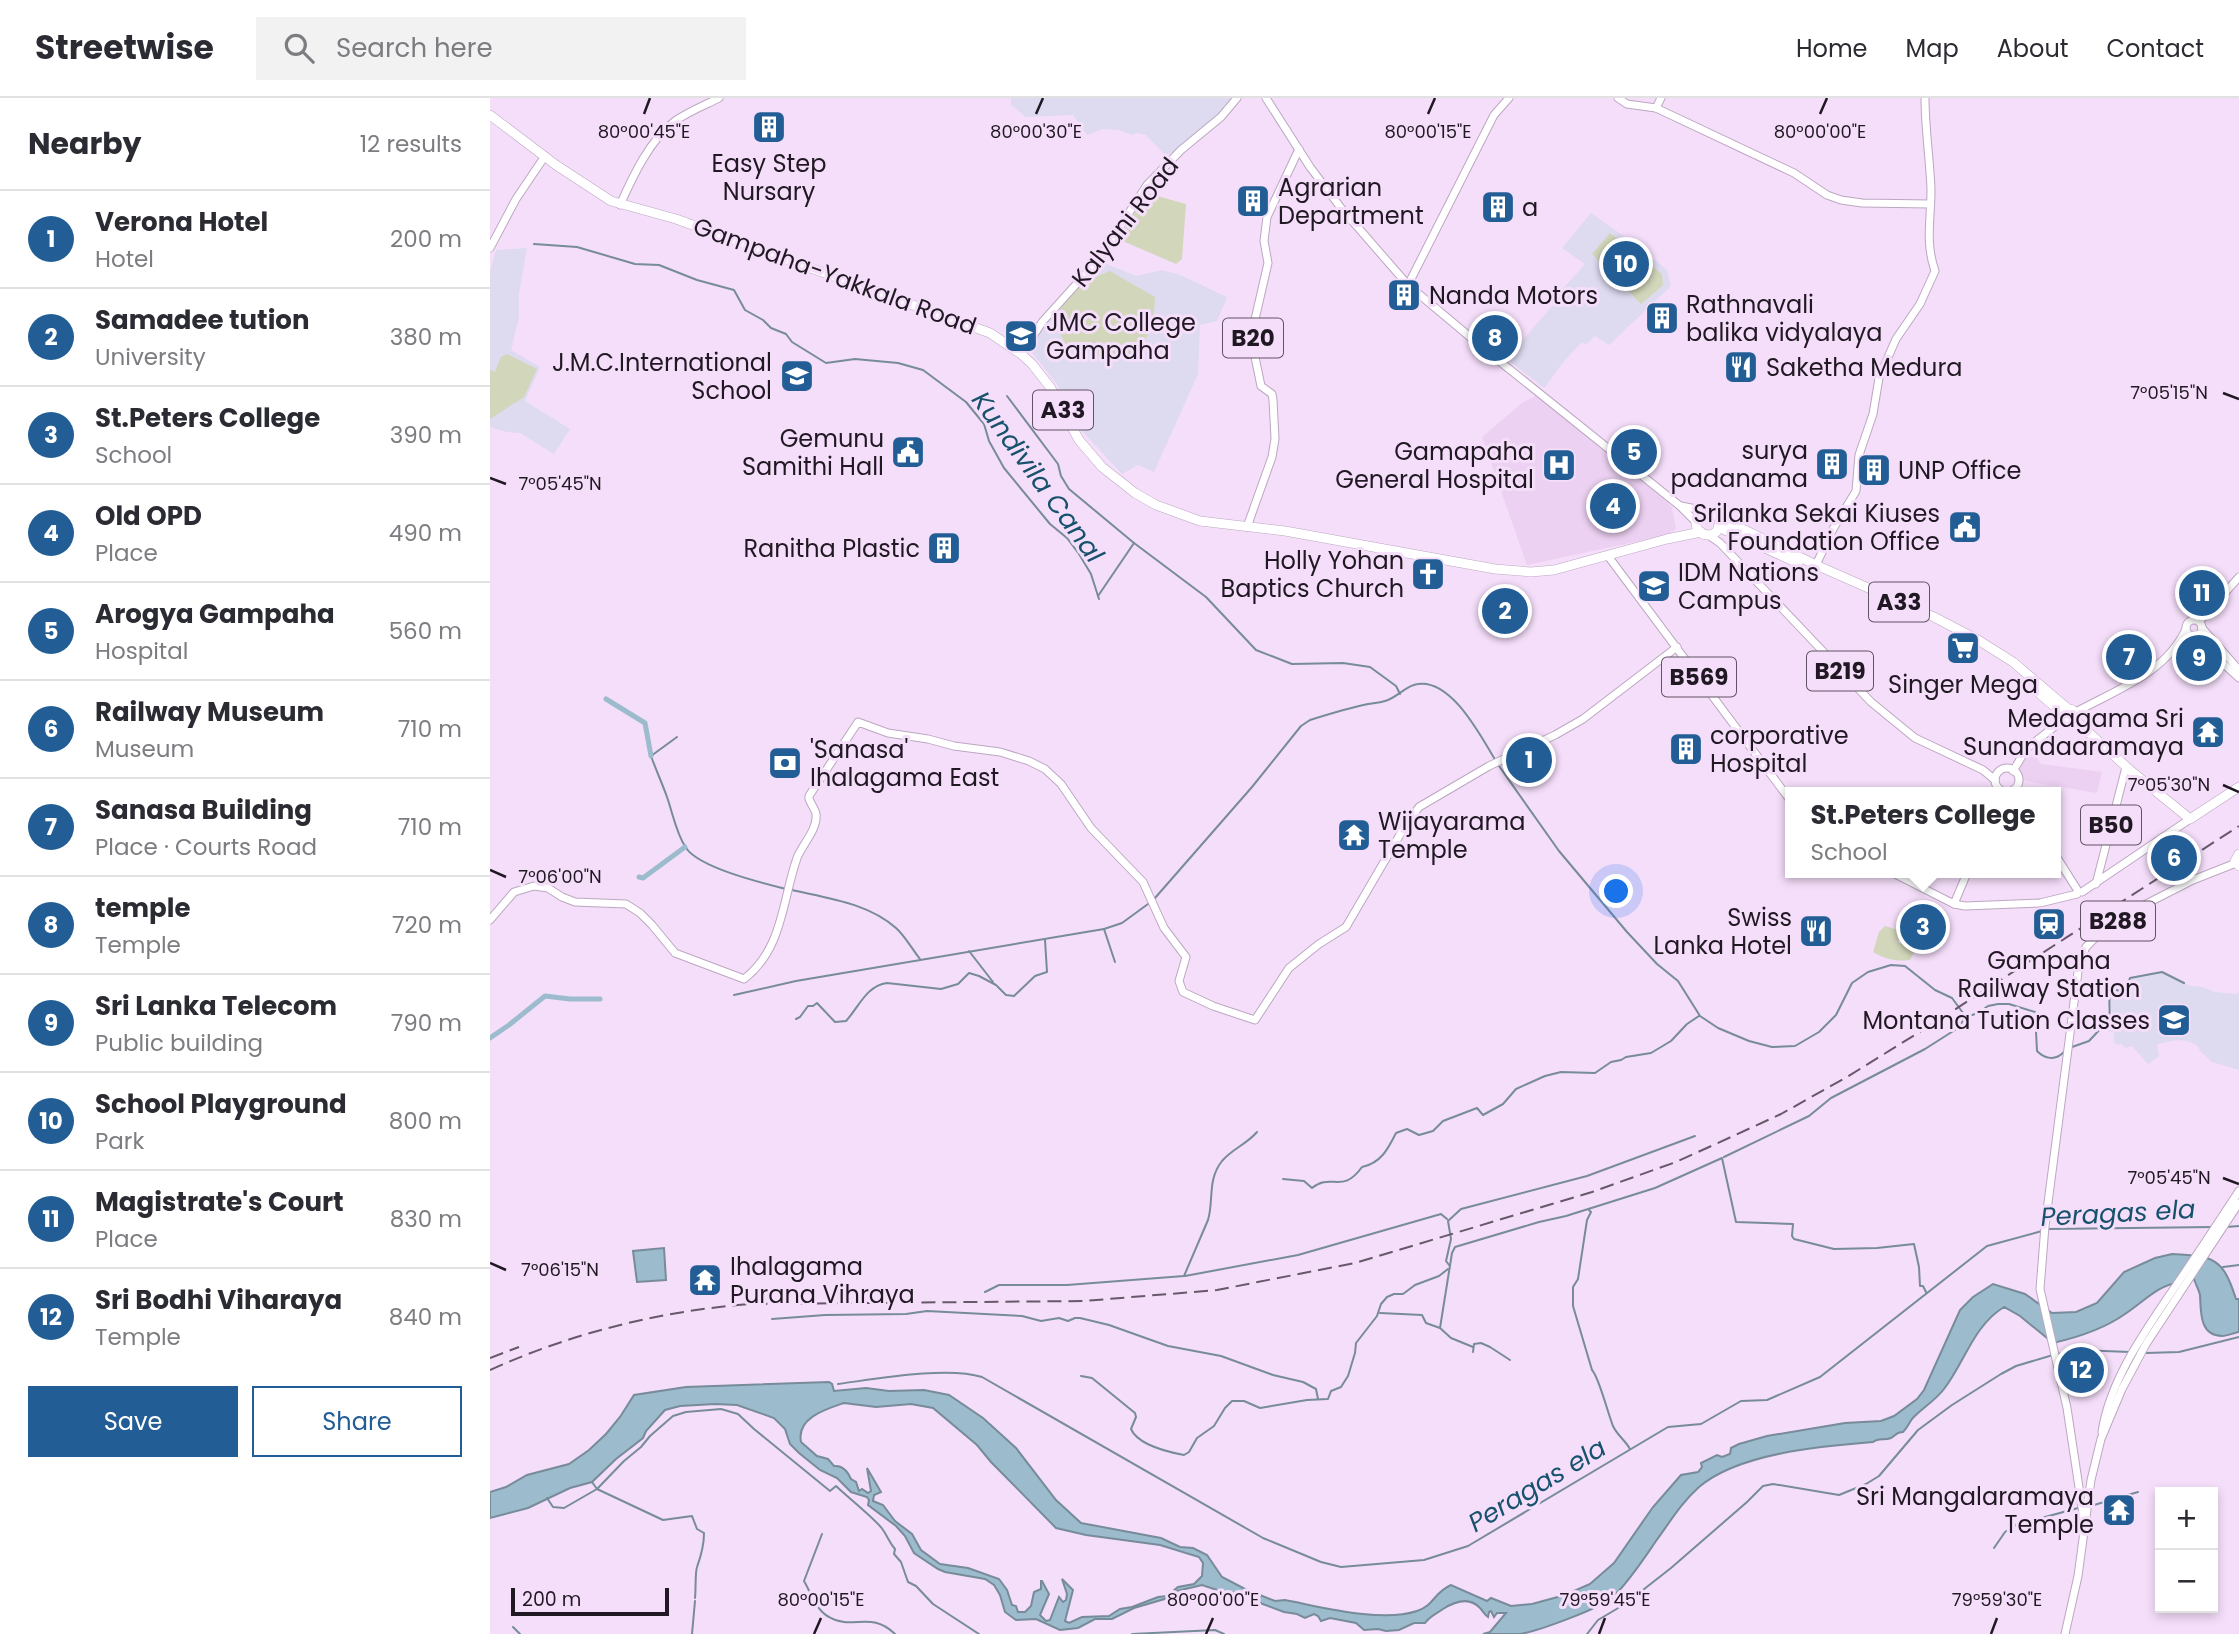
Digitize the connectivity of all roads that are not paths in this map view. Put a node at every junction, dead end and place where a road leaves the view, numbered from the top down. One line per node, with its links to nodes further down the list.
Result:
1 (719, 98): 13 (main road)
2 (1237, 98): 16 (main road, Kalyani Road)
3 (1266, 98): 10 (main road)
4 (1509, 98): 15 (main road)
5 (1618, 98): 8 (main road)
6 (1661, 98): 8 (main road)
7 (1925, 98): 12 (main road)
8 (1656, 108): 12 (main road)
9 (490, 115): 11 (highway, Gampaha-Yakkala Road / A33)
10 (1299, 149): 15 (main road); 20 (main road, B20)
11 (545, 156): 13 (highway, Gampaha-Yakkala Road / A33); 14 (main road)
12 (1930, 204): 24 (main road)
13 (620, 205): 16 (highway, Gampaha-Yakkala Road / A33)
14 (490, 248)
15 (1408, 285): 17 (main road)
16 (1021, 354): 20 (highway, Gampaha-Yakkala Road / A33)
17 (1680, 506): 18 (main road); 19 (main road)
18 (1706, 511): 19 (highway, Gampaha-Yakkala Road); 21 (highway)
19 (1696, 522): 21 (highway); 22 (highway, Gampaha-Yakkala Road / A33)
20 (1247, 527): 23 (highway, Gampaha-Yakkala Road / A33)
21 (1712, 528): 22 (highway, Gampaha-Yakkala Road / A33); 24 (highway, A33); 35 (main road, B219)
22 (1667, 539): 23 (highway, Gampaha-Yakkala Road / A33)
23 (1608, 556): 30 (main road, B569)
24 (1815, 568): 33 (highway, A33)
25 (2239, 577): 26 (main road)
26 (2200, 625): 27 (main road); 28 (main road); 31 (main road)
27 (2186, 629): 28 (main road); 29 (main road)
28 (2193, 636): 29 (main road); 32 (main road)
29 (2180, 643): 33 (main road)
30 (1677, 647): 42 (main road, B569); 51 (main road)
31 (2239, 670)
32 (2239, 678)
33 (2069, 715): 34 (highway, A33); 37 (main road)
34 (2126, 766): 43 (highway, A33); 48 (main road, B50)
35 (1983, 770): 36 (main road, B219); 38 (main road, B219)
36 (2000, 771): 37 (main road); 38 (main road)
37 (2013, 771): 40 (main road)
38 (1996, 780): 39 (main road)
39 (1997, 787)
40 (2016, 787)
41 (2239, 787): 43 (highway)
42 (1785, 793)
43 (2190, 820): 48 (main road)
44 (2238, 861): 55 (main road, B288)
45 (2061, 864): 49 (main road)
46 (1903, 878): 50 (main road)
47 (1966, 878): 50 (main road)
48 (2096, 884): 49 (main road)
49 (2079, 892): 50 (main road)
50 (1954, 904)
51 (490, 920)
52 (2239, 1191): 54 (main road)
53 (2239, 1203): 54 (main road)
54 (2216, 1232): 55 (main road)
55 (2085, 1527): 56 (main road, B288)
56 (2065, 1634)

